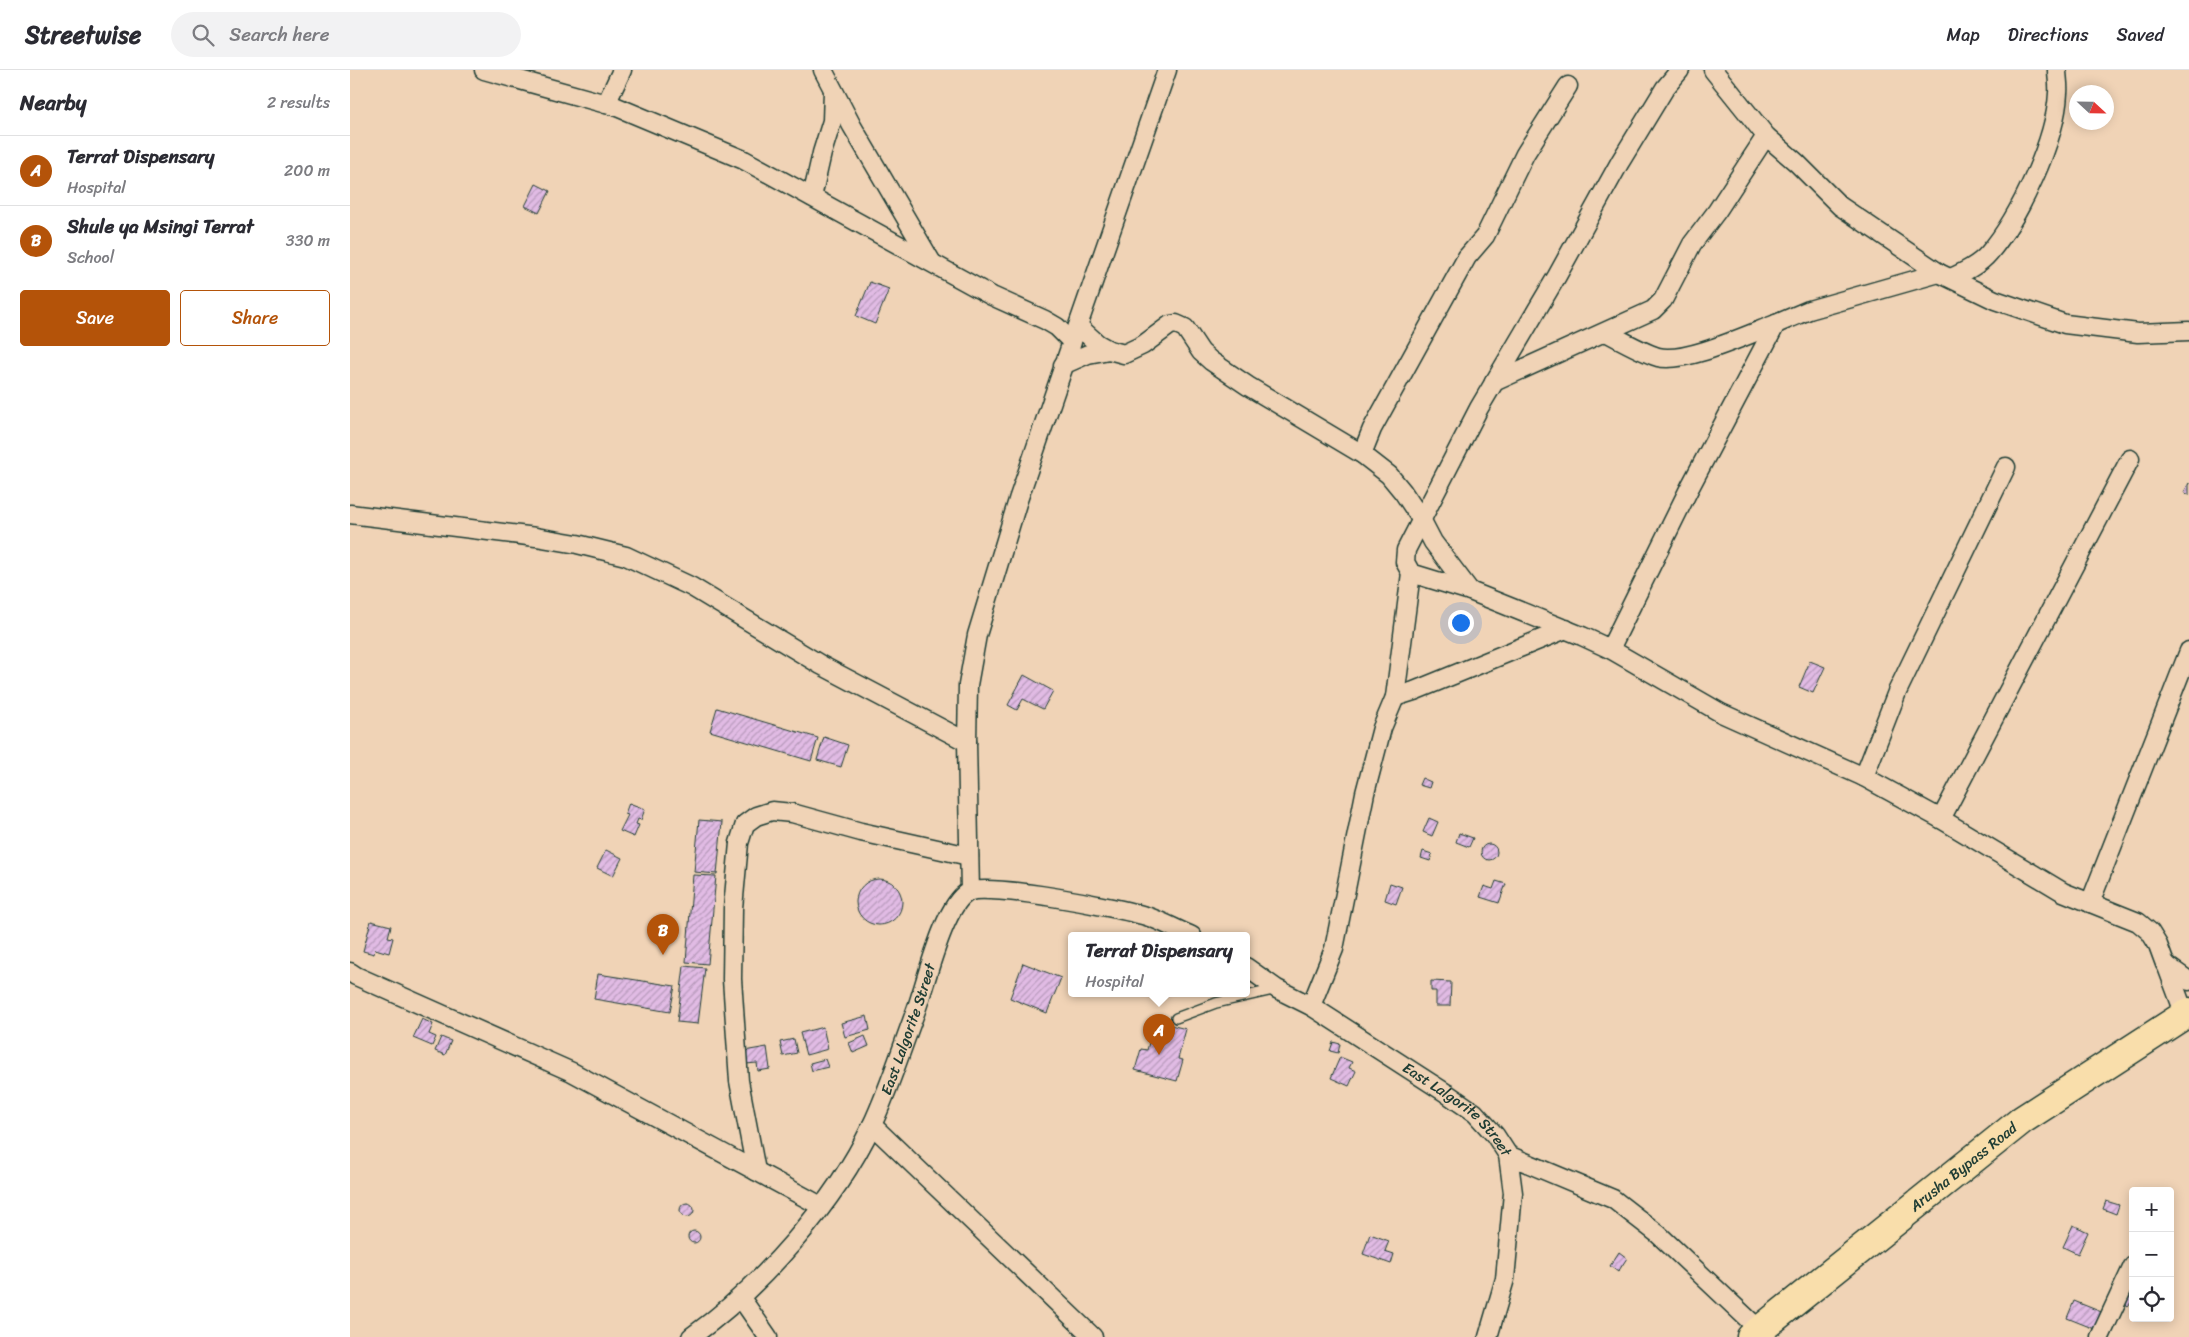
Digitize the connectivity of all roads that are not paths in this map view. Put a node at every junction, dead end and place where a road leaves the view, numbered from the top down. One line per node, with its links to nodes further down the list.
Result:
1 (484, 70): 10 (street)
2 (622, 70): 10 (street)
3 (823, 70): 9 (street)
4 (1166, 70): 19 (street)
5 (1680, 70): 23 (street)
6 (1713, 70): 11 (street)
7 (2057, 70): 14 (street)
8 (1568, 86): 24 (street)
9 (833, 90): 12 (street); 13 (street)
10 (606, 104): 12 (street)
11 (1766, 136): 14 (street); 15 (street)
12 (812, 197): 13 (street)
13 (931, 261): 19 (street)
14 (1945, 276): 16 (street); 17 (street)
15 (1653, 310): 18 (street); 20 (street)
16 (1776, 324): 20 (street); 32 (street)
17 (2189, 331)
18 (1606, 332): 20 (street); 23 (street)
19 (1075, 334): 21 (street); 22 (street)
20 (1641, 349)
21 (1109, 350): 22 (street); 24 (street)
22 (1063, 365): 35 (street)
23 (1494, 382): 28 (street)
24 (1362, 454): 28 (street)
25 (2130, 460): 37 (street)
26 (2006, 467): 36 (street)
27 (350, 514): 35 (street)
28 (1421, 519): 29 (street); 30 (street)
29 (1412, 573): 30 (street); 34 (street)
30 (1470, 591): 31 (street)
31 (1566, 629): 32 (street); 34 (street)
32 (1610, 650): 36 (street)
33 (2189, 652): 40 (street)
34 (1395, 697): 49 (street)
35 (967, 742): 38 (street)
36 (1864, 777): 37 (street)
37 (1941, 819): 40 (street)
38 (969, 856): 39 (street); 54 (street)
39 (970, 891): 41 (street); 52 (street, East Lalgorite Street)
40 (2090, 903): 42 (street)
41 (1183, 932)
42 (2165, 964): 45 (street); 50 (street)
43 (1250, 970): 46 (street, East Lalgorite Street)
44 (350, 972): 54 (street)
45 (2189, 981)
46 (1277, 989): 47 (lane); 49 (street, East Lalgorite Street)
47 (1250, 995)
48 (1242, 997): 51 (lane)
49 (1311, 1006): 53 (street, East Lalgorite Street)
50 (2187, 1013): 58 (main road, Arusha Bypass Road)
51 (1176, 1018)
52 (872, 1125): 55 (street, East Lalgorite Street); 61 (street)
53 (1508, 1155): 58 (street); 62 (street, East Lalgorite Street)
54 (756, 1171): 55 (street)
55 (822, 1206): 57 (street, East Lalgorite Street)
56 (2129, 1275): 63 (street)
57 (741, 1298): 59 (street, East Lalgorite Street); 60 (street)
58 (1759, 1334)
59 (691, 1337)
60 (768, 1337)
61 (1093, 1337)
62 (1488, 1337)
63 (2100, 1337)

